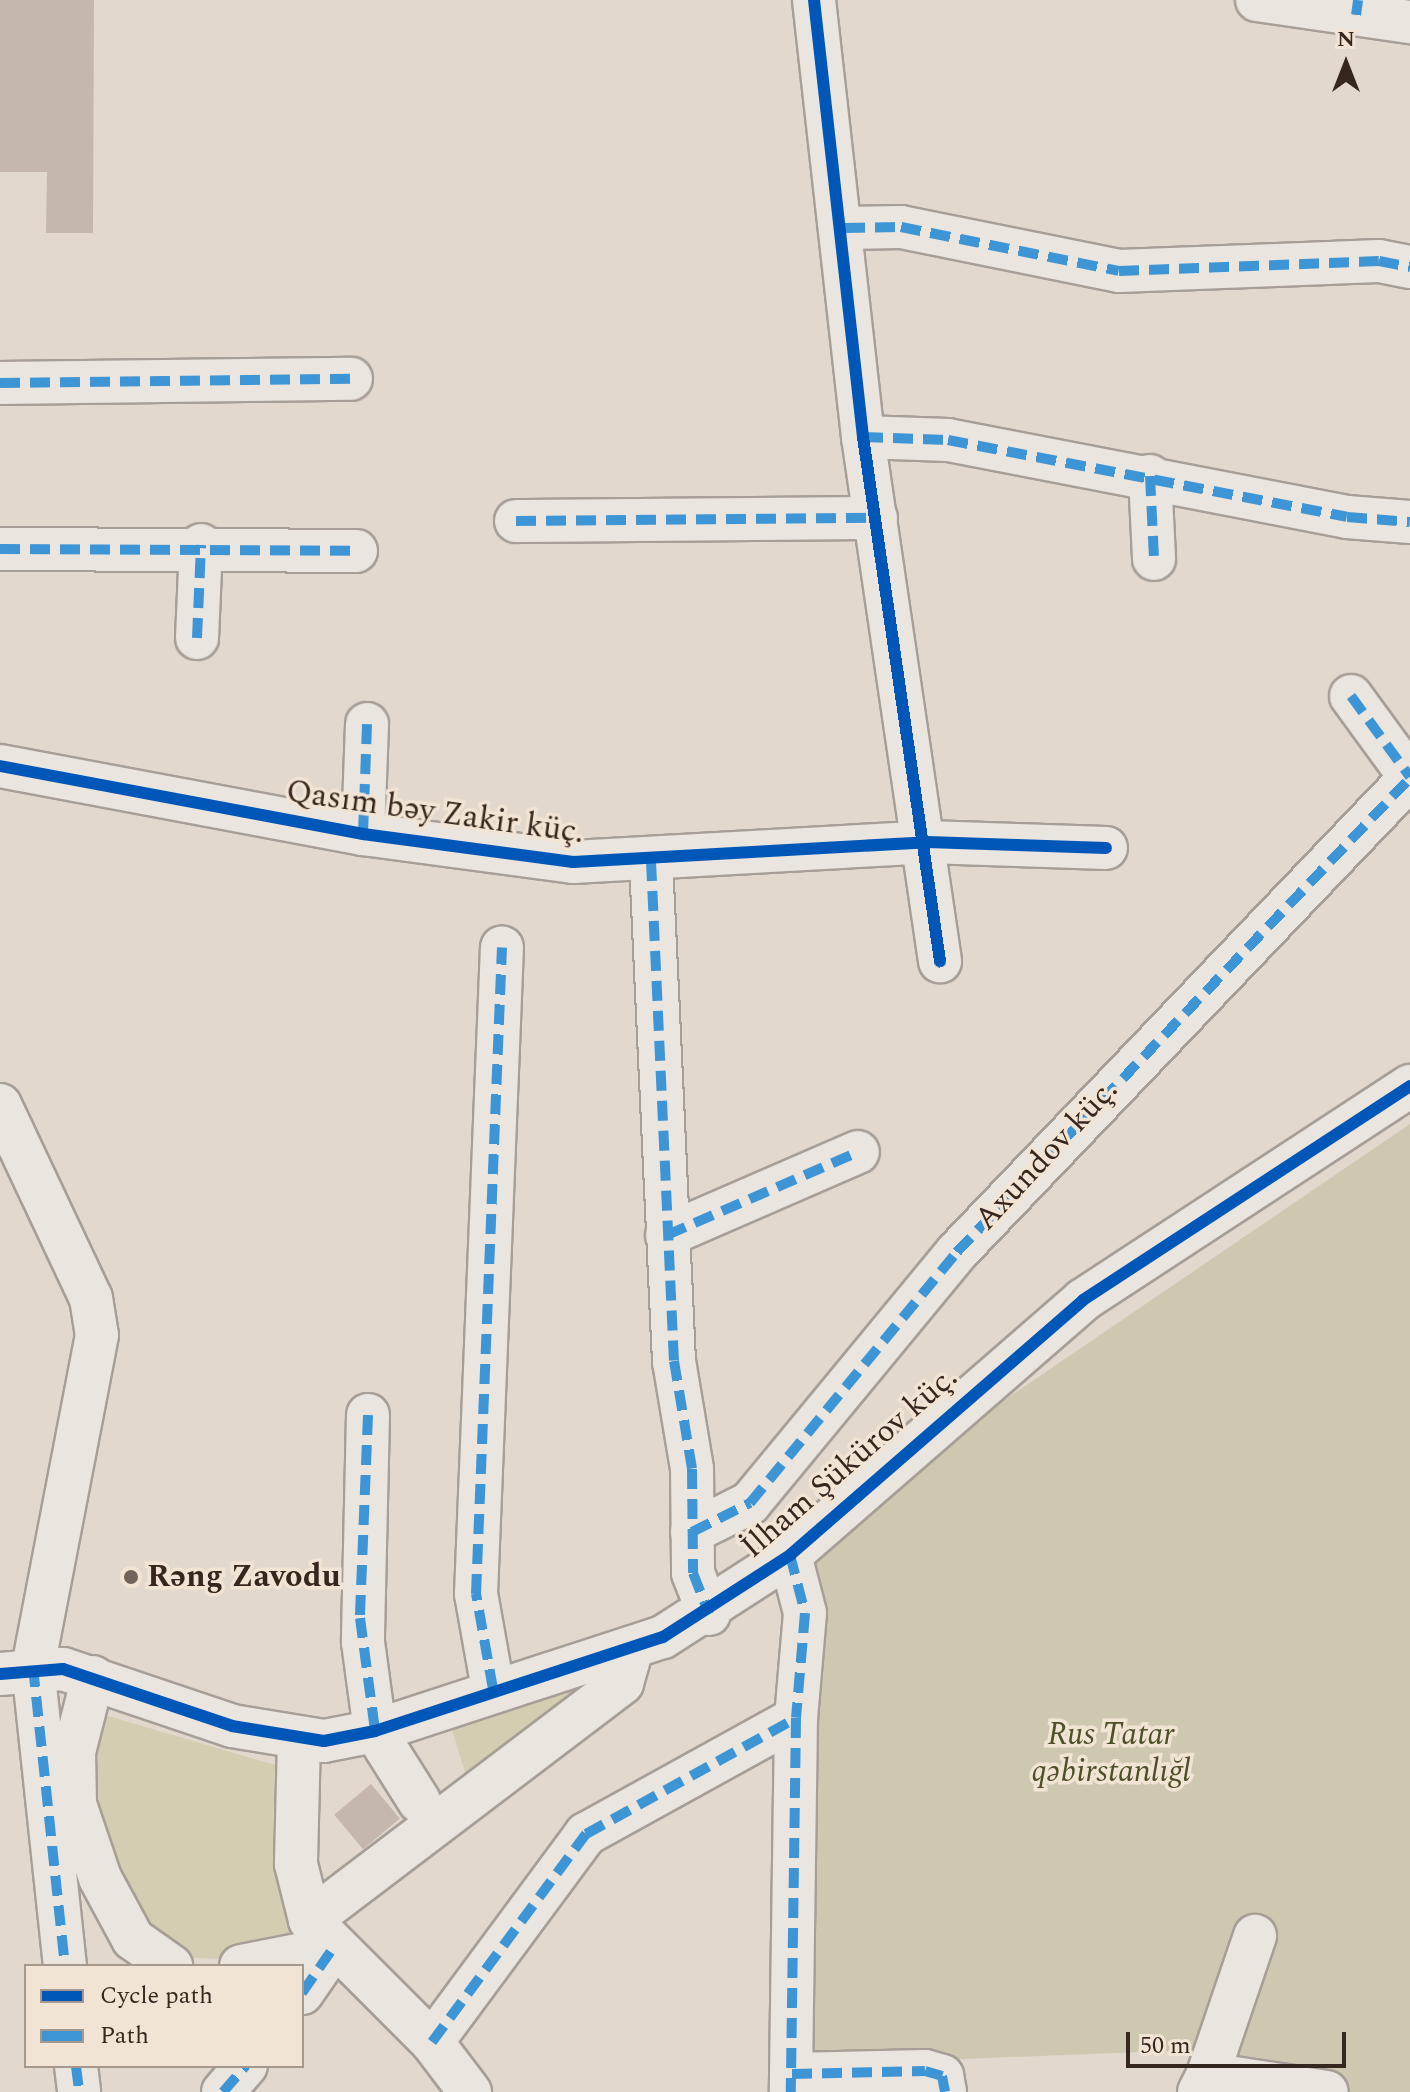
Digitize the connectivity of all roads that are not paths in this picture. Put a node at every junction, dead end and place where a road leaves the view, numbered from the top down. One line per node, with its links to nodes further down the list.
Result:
1 (814, 0): 5 (street)
2 (1257, 0): 3 (street)
3 (1357, 8): 4 (street)
4 (1410, 22)
5 (845, 228): 6 (street); 9 (street)
6 (1410, 267)
7 (351, 379): 8 (street)
8 (0, 383)
9 (863, 437): 10 (street); 11 (street)
10 (1150, 476): 13 (street); 17 (street)
11 (876, 518): 12 (street); 24 (street)
12 (516, 521)
13 (1410, 522)
14 (201, 545): 15 (street); 16 (street); 18 (street)
15 (0, 549)
16 (356, 551)
17 (1154, 559)
18 (197, 638)
19 (1351, 696): 22 (street)
20 (367, 724): 23 (street)
21 (0, 766): 23 (street, Qasım bəy Zakir küç.)
22 (1410, 778): 34 (street, Axundov küç.)
23 (363, 834): 26 (street, Qasım bəy Zakir küç.)
24 (927, 842): 25 (street, Qasım bəy Zakir küç.); 26 (street, Qasım bəy Zakir küç.); 28 (street)
25 (1106, 848)
26 (651, 861): 32 (street)
27 (502, 948): 40 (street)
28 (940, 961)
29 (1410, 1086): 35 (street, İlham Şükürov küç.)
30 (0, 1105): 38 (street)
31 (858, 1152): 32 (street)
32 (667, 1235): 34 (street)
33 (368, 1415): 42 (street)
34 (692, 1532): 36 (street)
35 (790, 1555): 36 (street, İlham Şükürov küç.); 41 (street)
36 (709, 1614): 37 (street, İlham Şükürov küç.)
37 (632, 1647): 40 (street, İlham Şükürov küç.); 45 (street)
38 (16, 1670): 39 (street, İlham Şükürov küç.); 47 (street)
39 (93, 1677): 43 (street, İlham Şükürov küç.); 48 (street)
40 (493, 1689): 42 (street, İlham Şükürov küç.)
41 (796, 1718): 51 (street); 54 (street)
42 (375, 1731): 43 (street, İlham Şükürov küç.); 44 (street)
43 (299, 1739): 45 (street)
44 (419, 1801)
45 (321, 1934): 49 (street); 50 (street); 51 (street)
46 (1255, 1936): 55 (street)
47 (65, 1964)
48 (168, 1964)
49 (246, 1964)
50 (304, 1987)
51 (432, 2042): 58 (street)
52 (76, 2068): 56 (street)
53 (244, 2068): 57 (street)
54 (792, 2083): 59 (street)
55 (1204, 2083): 60 (street)
56 (79, 2092)
57 (223, 2092)
58 (470, 2092)
59 (945, 2092)
60 (1327, 2092)

